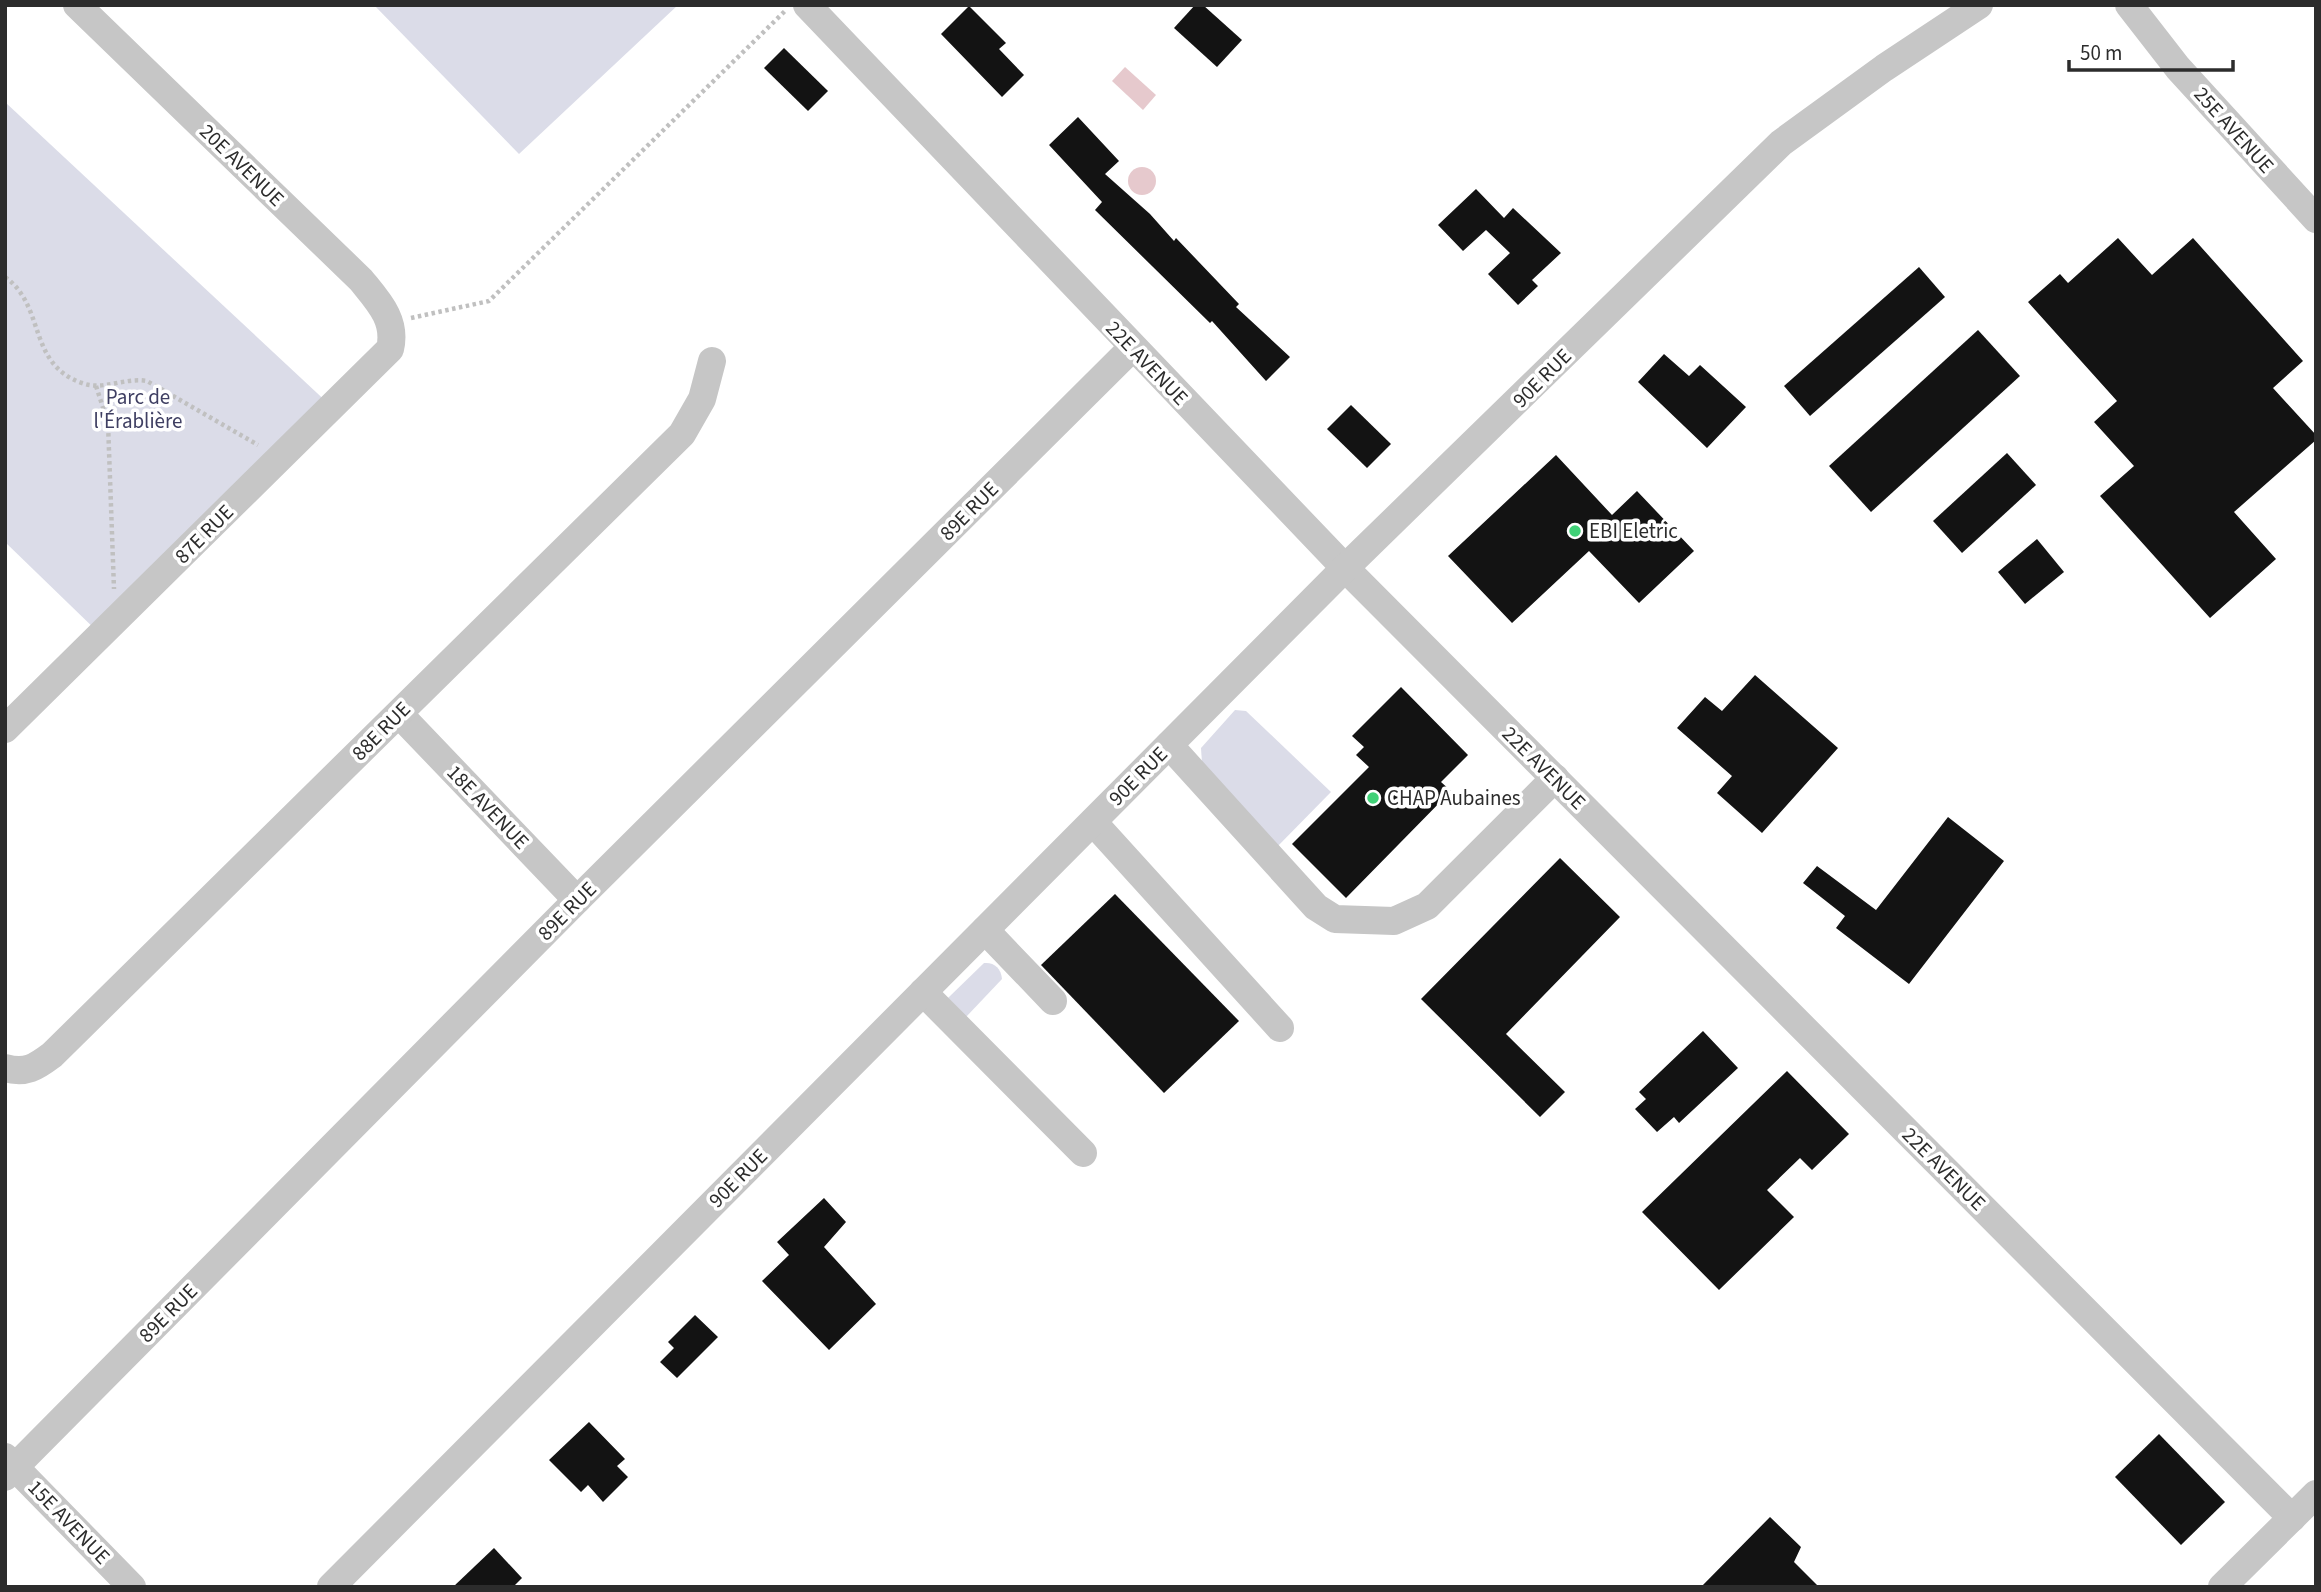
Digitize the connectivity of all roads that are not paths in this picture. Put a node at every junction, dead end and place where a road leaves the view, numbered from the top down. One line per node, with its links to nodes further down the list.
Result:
1 (77, 5): 6 (street, 20E AVENUE)
2 (807, 5): 7 (street, 22E AVENUE)
3 (1979, 5): 9 (street, 90E RUE)
4 (2129, 5): 5 (street, 25E AVENUE)
5 (2316, 219)
6 (392, 328): 11 (street, 87E RUE)
7 (1132, 348): 9 (street, 22E AVENUE); 15 (street, 89E RUE)
8 (712, 361): 10 (street, 88E RUE)
9 (1345, 568): 12 (street, 90E RUE); 13 (street, 22E AVENUE)
10 (399, 714): 15 (street, 18E AVENUE); 20 (street, 88E RUE)
11 (5, 729)
12 (1169, 745): 13 (street); 14 (street, 90E RUE)
13 (1555, 778): 24 (street, 22E AVENUE)
14 (1093, 822): 16 (street, 90E RUE); 19 (street)
15 (577, 900): 22 (street, 89E RUE)
16 (985, 930): 17 (street, 90E RUE); 18 (street)
17 (923, 992): 21 (street); 26 (street, 90E RUE)
18 (1053, 1001)
19 (1280, 1028)
20 (11, 1070)
21 (1083, 1153)
22 (9, 1467): 25 (street, 15E AVENUE)
23 (2316, 1494): 24 (street)
24 (2292, 1518): 27 (street)
25 (132, 1587)
26 (331, 1587)
27 (2222, 1587)

